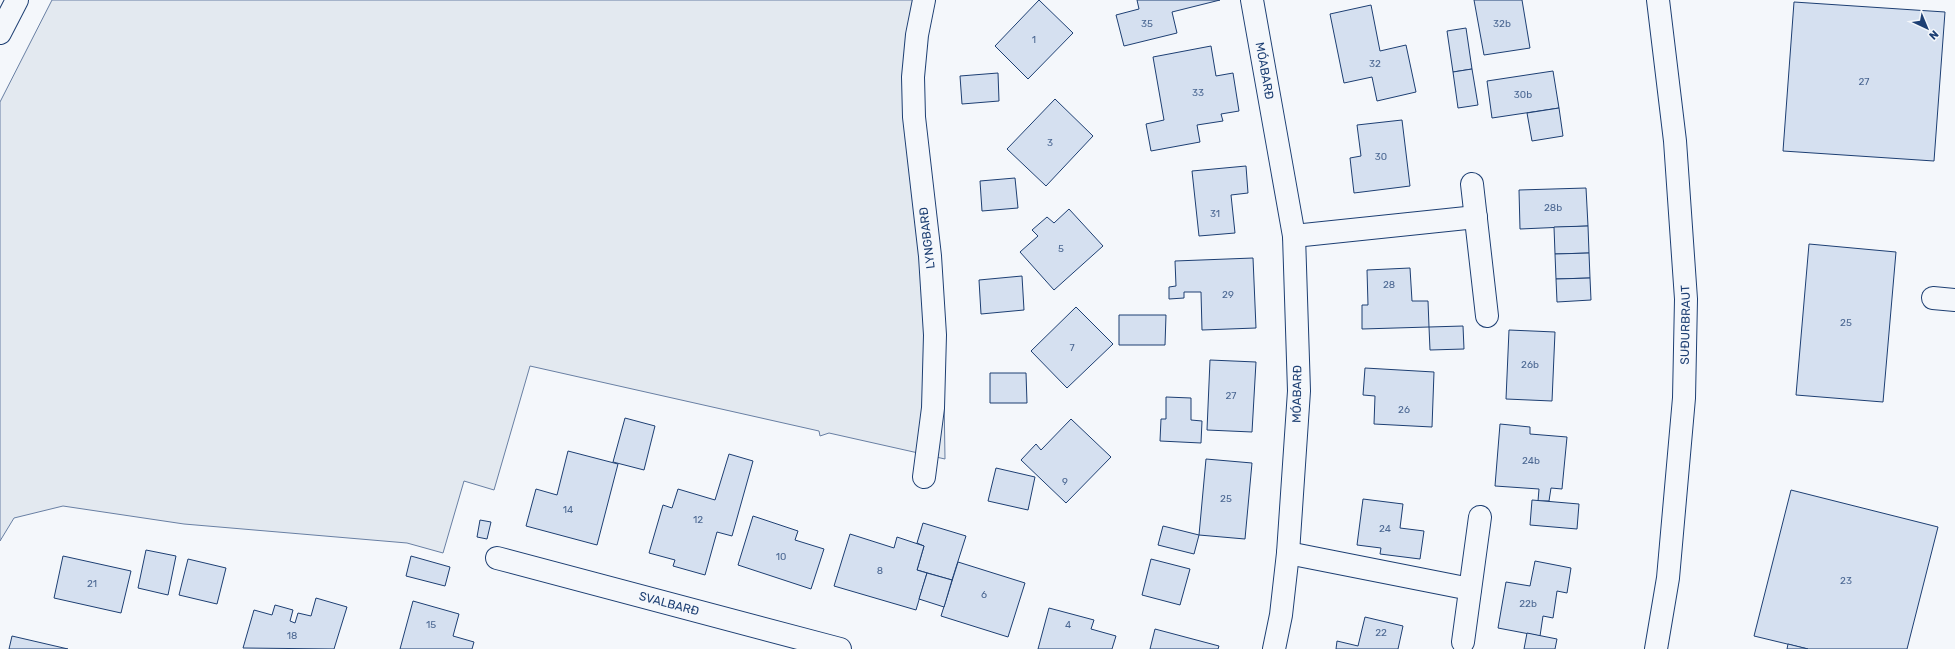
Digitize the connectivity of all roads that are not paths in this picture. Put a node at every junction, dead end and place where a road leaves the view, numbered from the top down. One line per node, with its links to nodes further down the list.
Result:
1 (17, 0): 5 (main road)
2 (924, 0): 12 (main road, LYNGBARÐ)
3 (1252, 0): 8 (main road, MÓABARÐ)
4 (1658, 0): 20 (main road, SUÐURBRAUT)
5 (0, 33)
6 (1472, 184): 7 (main road)
7 (1476, 217): 8 (main road); 11 (main road)
8 (1294, 236): 14 (main road, MÓABARÐ)
9 (1934, 298): 10 (main road)
10 (1955, 300)
11 (1487, 316)
12 (924, 477)
13 (1480, 517): 16 (main road)
14 (1288, 553): 16 (main road); 19 (main road, MÓABARÐ)
15 (497, 558): 18 (main road, SVALBARÐ)
16 (1470, 589): 17 (main road)
17 (1463, 642)
18 (840, 649)
19 (1274, 649)
20 (1656, 649)

